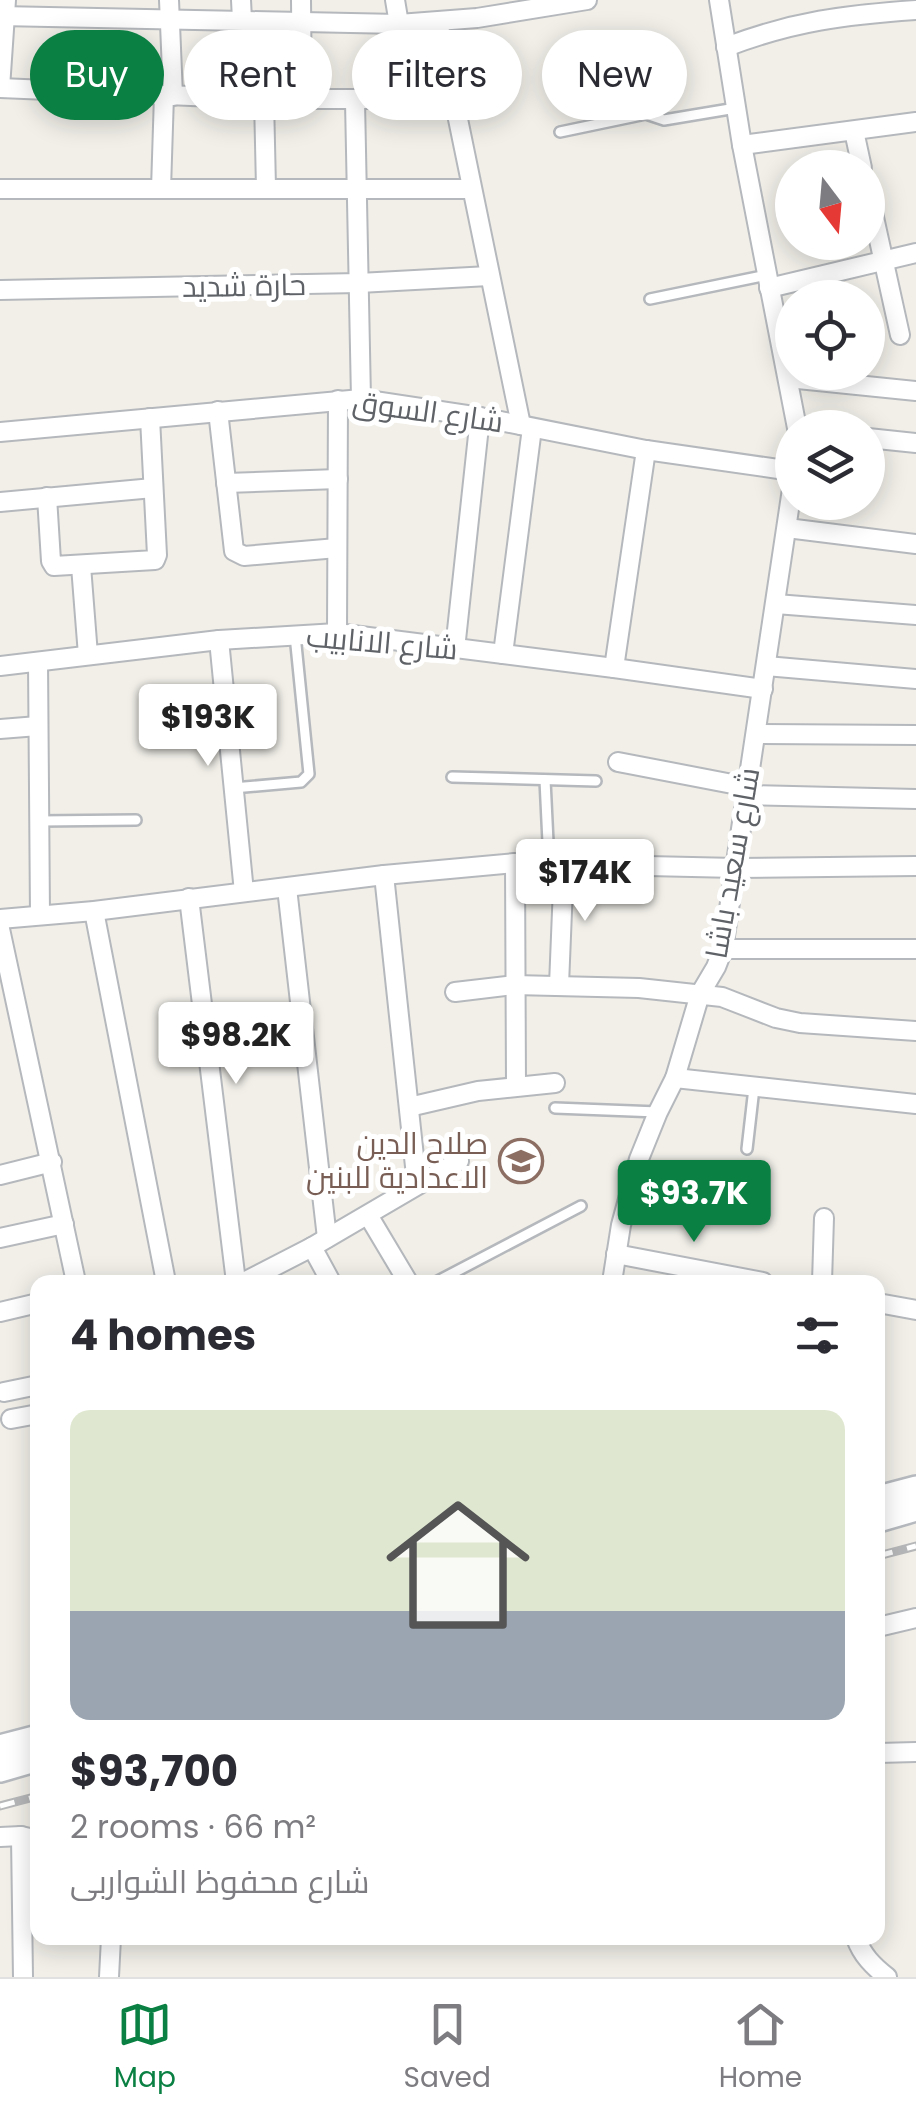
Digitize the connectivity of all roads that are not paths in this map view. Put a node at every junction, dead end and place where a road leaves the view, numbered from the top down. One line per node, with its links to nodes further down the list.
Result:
1 (241, 0): 13 (street)
2 (301, 0): 14 (street)
3 (396, 0): 16 (street)
4 (586, 0): 11 (street)
5 (718, 0): 19 (street)
6 (912, 0): 8 (street)
7 (844, 7): 8 (street); 19 (street)
8 (916, 8)
9 (90, 9): 10 (street); 12 (street)
10 (169, 9): 13 (street); 21 (street)
11 (476, 9): 15 (street)
12 (4, 11): 20 (street)
13 (242, 20): 14 (street)
14 (302, 21): 16 (street); 17 (street)
15 (438, 22): 16 (street); 18 (street)
16 (398, 24)
17 (302, 30)
18 (440, 30)
19 (726, 46): 23 (street)
20 (0, 88): 21 (street)
21 (168, 95): 22 (street); 33 (street)
22 (184, 96)
23 (736, 108): 29 (lane); 30 (street)
24 (264, 120): 32 (street)
25 (355, 120): 34 (street)
26 (457, 120): 35 (street)
27 (916, 122): 28 (street)
28 (854, 131): 30 (street); 31 (street)
29 (560, 132)
30 (742, 145): 41 (street)
31 (858, 150)
32 (266, 188): 33 (street); 34 (street)
33 (161, 189): 36 (street)
34 (357, 189): 35 (street); 42 (street)
35 (471, 189): 40 (street)
36 (0, 190)
37 (916, 253): 39 (street)
38 (884, 260): 41 (street); 46 (street)
39 (885, 260)
40 (489, 276): 42 (street, حارة شديد); 54 (street)
41 (768, 281): 44 (lane); 45 (street)
42 (359, 283): 43 (street, حارة شديد); 50 (street)
43 (0, 290)
44 (650, 299)
45 (775, 315)
46 (900, 334)
47 (885, 388): 48 (street)
48 (916, 391)
49 (338, 400): 50 (street, شارع السوق); 51 (street, شارع السوق); 60 (street)
50 (361, 400): 52 (street, شارع السوق)
51 (218, 412): 53 (street, شارع السوق); 61 (street)
52 (480, 417): 54 (street, شارع السوق); 75 (street)
53 (150, 418): 55 (street, شارع السوق); 62 (street)
54 (527, 426): 58 (street, شارع السوق); 76 (street)
55 (0, 432)
56 (885, 440): 57 (street)
57 (916, 443)
58 (646, 450): 59 (street, شارع السوق); 81 (street)
59 (775, 468)
60 (338, 478): 61 (street); 68 (street)
61 (226, 483): 68 (street)
62 (153, 488): 63 (street); 69 (street)
63 (48, 498): 64 (street); 69 (street)
64 (0, 502)
65 (789, 520): 66 (street, شارع سعيد باشا)
66 (788, 528): 67 (street); 70 (street, شارع سعيد باشا)
67 (916, 544)
68 (338, 548): 72 (street)
69 (81, 566): 77 (street)
70 (776, 604): 71 (street); 80 (street, شارع سعيد باشا)
71 (916, 615)
72 (337, 633): 73 (street, شارع الانابيب); 75 (street, شارع الانابيب)
73 (295, 635): 74 (street, شارع الانابيب); 92 (lane)
74 (219, 640): 77 (street, شارع الانابيب); 92 (street)
75 (455, 649): 76 (street, شارع الانابيب)
76 (503, 654): 81 (street, شارع الانابيب)
77 (88, 656): 78 (street, شارع الانابيب)
78 (38, 662): 79 (street, شارع الانابيب); 84 (street)
79 (0, 666)
80 (766, 666): 82 (street); 83 (street, شارع سعيد باشا)
81 (614, 668): 83 (street, شارع الانابيب)
82 (916, 678)
83 (763, 689): 86 (street, شارع سعيد باشا)
84 (38, 726): 85 (street); 96 (street)
85 (0, 728)
86 (756, 734): 87 (street); 93 (street, شارع سعيد باشا)
87 (916, 736)
88 (618, 762): 93 (street)
89 (452, 776): 90 (lane)
90 (545, 780): 91 (lane); 98 (lane)
91 (596, 781)
92 (234, 788): 103 (street)
93 (747, 791): 94 (street); 100 (street, شارع سعيد باشا)
94 (916, 799)
95 (136, 820): 96 (lane)
96 (39, 821): 106 (street)
97 (515, 863): 98 (street); 101 (street); 112 (street)
98 (556, 863): 100 (street); 111 (street)
99 (916, 866): 100 (street)
100 (736, 868): 109 (street, شارع سعيد باشا)
101 (384, 875): 102 (street); 121 (street)
102 (287, 888): 103 (street); 134 (street)
103 (244, 892): 104 (street)
104 (188, 898): 105 (street); 138 (street)
105 (94, 911): 106 (street); 137 (street)
106 (40, 915): 107 (street)
107 (0, 919)
108 (0, 929): 126 (street)
109 (723, 949): 110 (street); 114 (street, شارع سعيد باشا)
110 (916, 949)
111 (559, 984): 112 (street); 114 (street)
112 (514, 985): 113 (street); 118 (street)
113 (455, 992)
114 (700, 994): 115 (street); 116 (street, شارع سعيد باشا)
115 (916, 1031)
116 (676, 1078): 119 (street); 123 (street, شارع سعيد باشا)
117 (555, 1083): 118 (street)
118 (516, 1085): 121 (street)
119 (754, 1088): 120 (street); 124 (lane)
120 (916, 1104)
121 (409, 1107): 128 (street)
122 (555, 1108): 123 (lane)
123 (658, 1112): 135 (street, شارع سعيد باشا)
124 (747, 1149)
125 (459, 1161): 128 (street)
126 (52, 1162): 127 (street); 132 (street)
127 (0, 1175)
128 (417, 1185): 130 (street)
129 (581, 1206): 142 (lane)
130 (368, 1214): 134 (street); 141 (street)
131 (824, 1218): 145 (street)
132 (64, 1224): 133 (street); 136 (street)
133 (0, 1238)
134 (320, 1243): 139 (street); 140 (street)
135 (616, 1254): 143 (street, شارع سعيد باشا); 144 (street)
136 (75, 1275)
137 (165, 1275)
138 (235, 1275)
139 (258, 1275)
140 (328, 1275)
141 (404, 1275)
142 (449, 1275)
143 (613, 1275)
144 (726, 1275)
145 (822, 1275)
146 (885, 1304): 148 (street)
147 (30, 1305): 149 (street)
148 (916, 1310)
149 (0, 1312)
150 (30, 1387): 151 (street)
151 (4, 1392)
152 (30, 1415): 153 (street)
153 (11, 1418)
154 (915, 1494): 155 (main road); 156 (main road)
155 (885, 1498)
156 (885, 1514)
157 (916, 1618): 158 (street)
158 (885, 1625)
159 (30, 1740): 160 (main road)
160 (0, 1748)
161 (916, 1752): 162 (street)
162 (885, 1753)
163 (30, 1760): 164 (main road)
164 (0, 1769)
165 (0, 1836): 166 (street)
166 (30, 1838): 169 (street)
167 (110, 1945): 170 (street)
168 (858, 1945): 171 (street)
169 (24, 1977)
170 (109, 1977)
171 (888, 1977)

